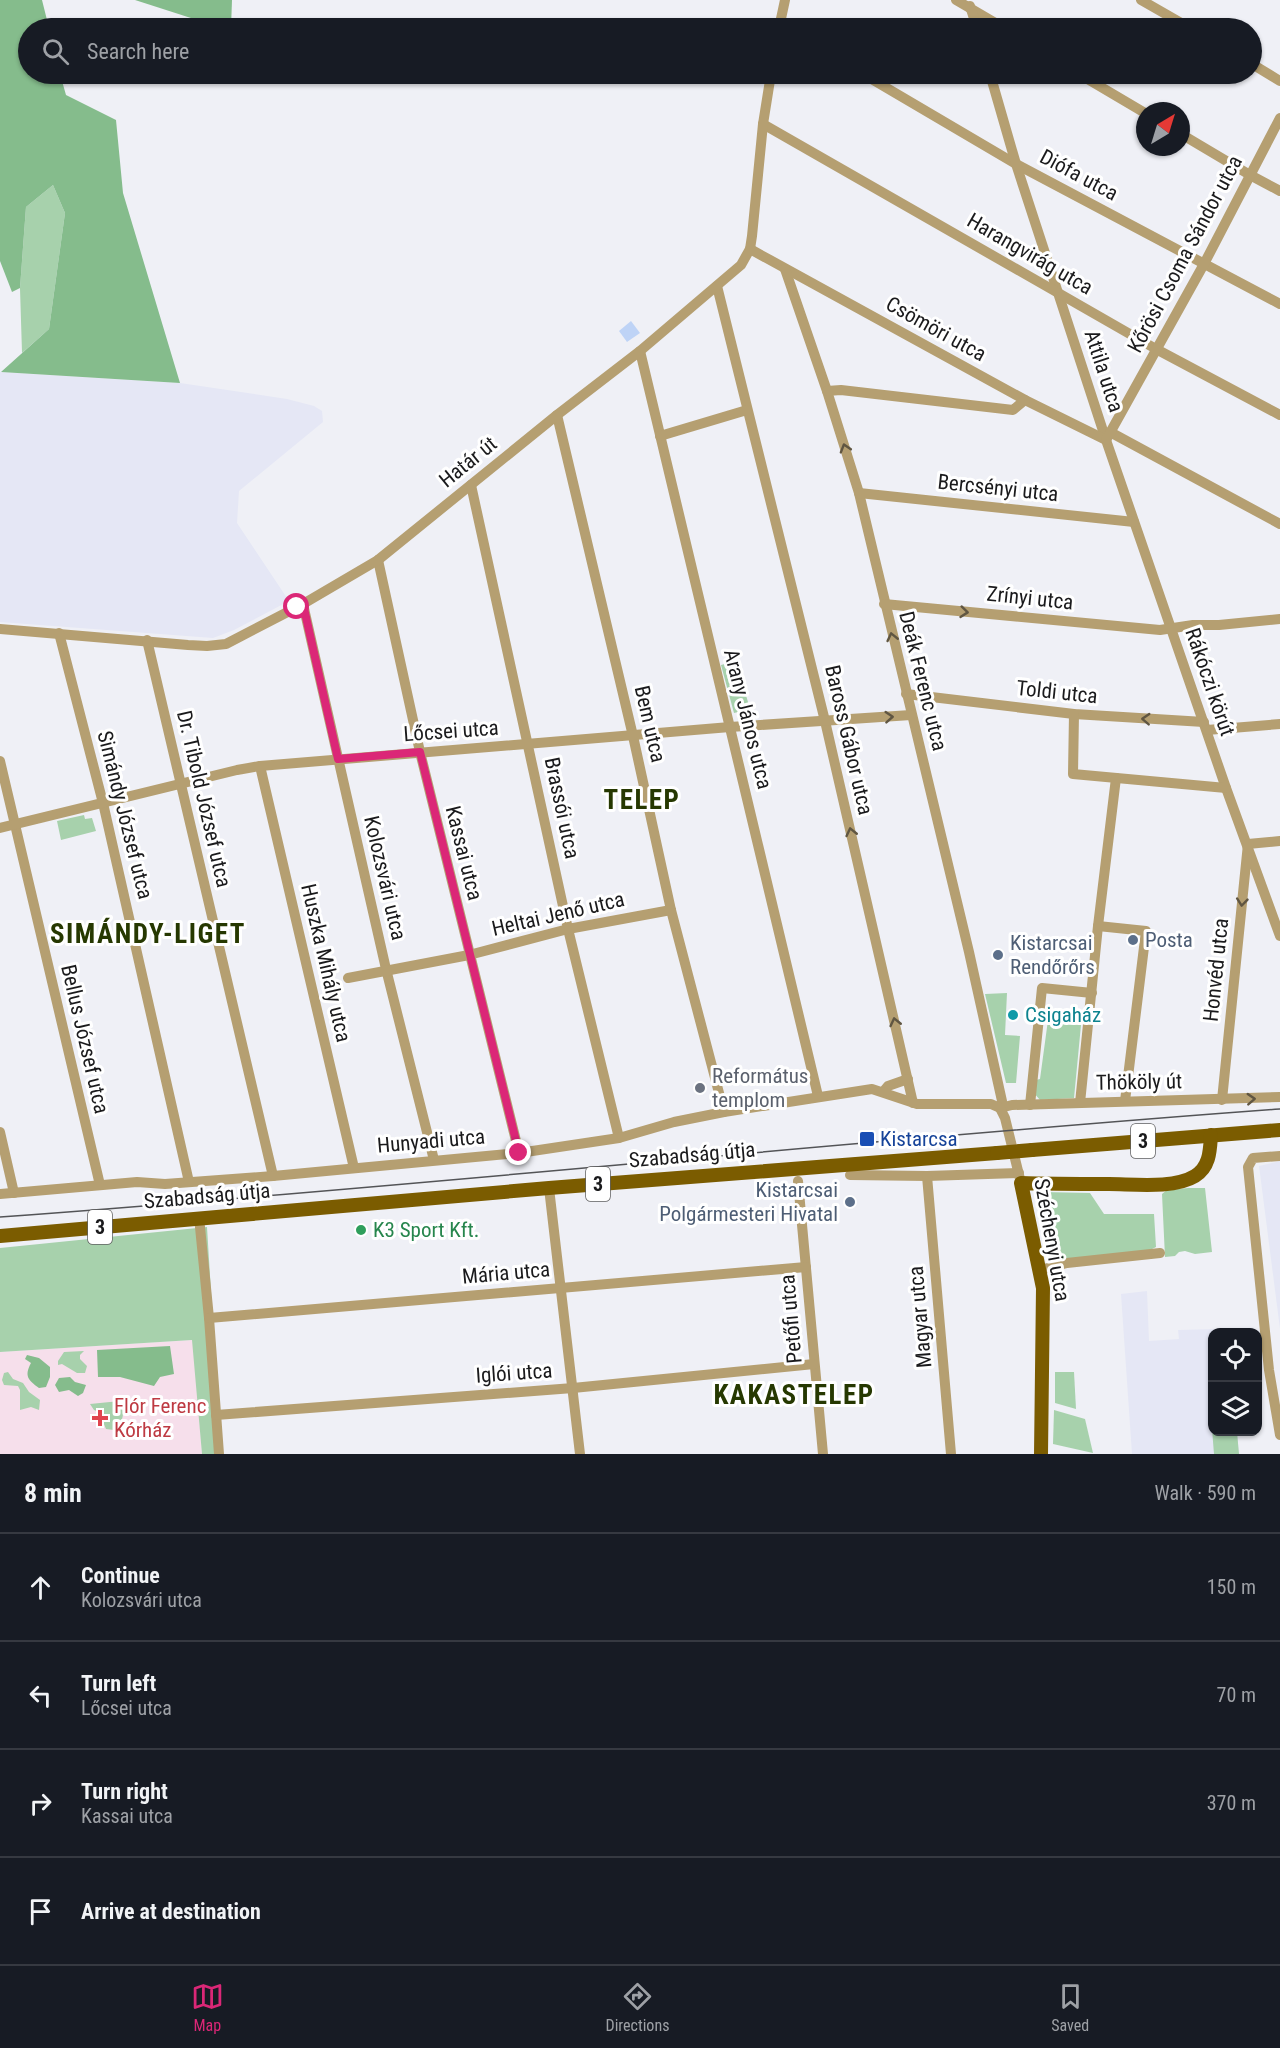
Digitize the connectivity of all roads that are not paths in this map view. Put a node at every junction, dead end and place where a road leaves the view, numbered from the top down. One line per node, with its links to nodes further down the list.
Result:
1 (785, 0): 5 (street)
2 (956, 0): 4 (street)
3 (1141, 0): 7 (street)
4 (970, 4): 6 (street)
5 (783, 18)
6 (990, 18)
7 (1172, 18)
8 (1262, 70): 9 (street)
9 (1280, 81)
10 (769, 84): 16 (street)
11 (880, 84): 18 (street, Diófa utca)
12 (993, 84): 18 (street, Attila utca)
13 (1096, 84): 14 (street)
14 (1136, 108)
15 (1280, 118): 19 (street, Kőrösi Csoma Sándor utca)
16 (763, 124): 21 (street); 25 (street, Harangvirág utca)
17 (1190, 139): 19 (street)
18 (1016, 164): 22 (street, Diófa utca); 25 (street, Attila utca)
19 (1250, 175): 20 (street); 22 (street, Kőrösi Csoma Sándor utca)
20 (1280, 191)
21 (750, 249): 23 (street, Csömöri utca); 24 (street, Határ út)
22 (1204, 264): 26 (street, Diófa utca); 27 (street, Kőrösi Csoma Sándor utca)
23 (785, 269): 29 (street, Deák Ferenc utca); 30 (street, Csömöri utca)
24 (717, 286): 28 (street, Határ út); 31 (street, Baross Gábor utca)
25 (1059, 293): 27 (street, Harangvirág utca); 35 (street, Attila utca)
26 (1280, 304)
27 (1156, 349): 33 (street, Harangvirág utca); 35 (street, Kőrösi Csoma Sándor utca)
28 (640, 351): 32 (street, Határ út); 34 (street, Arany János utca)
29 (827, 391): 30 (street); 37 (street, Deák Ferenc utca, one-way to 29)
30 (1025, 400): 35 (street, Csömöri utca)
31 (747, 410): 34 (street); 51 (street, Baross Gábor utca)
32 (557, 415): 36 (street, Határ út); 55 (street, Bem utca)
33 (1280, 415)
34 (660, 436): 54 (street, Arany János utca)
35 (1108, 436): 38 (street, Rákóczi körút); 39 (street, Csömöri utca)
36 (471, 485): 40 (street, Határ út); 56 (street, Brassói utca)
37 (859, 493): 38 (street, Bercsényi utca); 42 (street, Deák Ferenc utca)
38 (1134, 522): 45 (street, Rákóczi körút)
39 (1280, 524)
40 (378, 560): 41 (street, Határ út); 57 (street, Kassai utca)
41 (303, 604): 47 (street, Határ út); 58 (street, Kolozsvári utca)
42 (885, 604): 45 (street, Zrínyi utca, one-way to 45); 48 (street, Deák Ferenc utca, one-way to 42)
43 (1280, 619): 45 (street, Zrínyi utca)
44 (0, 629): 46 (street, Határ út)
45 (1171, 629): 53 (street, Rákóczi körút)
46 (59, 633): 47 (street, Határ út); 64 (street, Simándy József utca)
47 (147, 640): 62 (street, Dr. Tibold József utca)
48 (906, 694): 49 (street, Toldi utca); 50 (street, Deák Ferenc utca)
49 (1074, 714): 53 (street, Toldi utca, one-way to 49); 61 (street)
50 (911, 715): 51 (street, Lőcsei utca, one-way to 50); 86 (street, Deák Ferenc utca)
51 (825, 721): 54 (street, Lőcsei utca); 77 (street, Baross Gábor utca, one-way to 51)
52 (1280, 724): 53 (street, Toldi utca)
53 (1206, 726): 63 (street, Rákóczi körút)
54 (730, 727): 55 (street, Lőcsei utca); 79 (street, Arany János utca)
55 (633, 736): 56 (street, Lőcsei utca); 69 (street, Bem utca)
56 (528, 745): 57 (street, Lőcsei utca); 71 (street, Brassói utca)
57 (420, 752): 58 (street, Lőcsei utca); 73 (street, Kassai utca)
58 (338, 759): 60 (street, Lőcsei utca); 74 (street, Kolozsvári utca)
59 (0, 761): 65 (street, Bellus József utca)
60 (260, 766): 62 (street, Lőcsei utca); 95 (street, Huszka Mihály utca)
61 (1116, 778): 63 (street); 70 (street)
62 (181, 783): 64 (street, Lőcsei utca); 97 (street, Dr. Tibold József utca)
63 (1226, 788): 68 (street, Rákóczi körút)
64 (103, 803): 65 (street, Lőcsei utca); 101 (street, Simándy József utca)
65 (15, 825): 66 (street, Lőcsei utca); 102 (street, Bellus József utca)
66 (0, 828)
67 (1280, 841): 68 (street)
68 (1248, 844): 72 (street, Rákóczi körút); 81 (street, Honvéd utca, one-way to 81)
69 (671, 910): 71 (street, Heltai Jenő utca); 87 (street, Bem utca)
70 (1098, 926): 76 (street); 82 (street)
71 (568, 929): 73 (street, Heltai Jenő utca); 91 (street, Brassói utca)
72 (1280, 936)
73 (469, 954): 74 (street, Heltai Jenő utca); 92 (street, Kassai utca)
74 (386, 969): 75 (street, Heltai Jenő utca); 94 (street, Kolozsvári utca)
75 (348, 978)
76 (1092, 993): 84 (street); 85 (street)
77 (908, 1079): 78 (street); 83 (street, Baross Gábor utca)
78 (883, 1092): 79 (street, Hunyadi utca); 83 (street, Hunyadi utca)
79 (818, 1096): 87 (street, Hunyadi utca)
80 (1280, 1097): 81 (street, Thököly út, one-way to 80)
81 (1222, 1100): 82 (street, Thököly út)
82 (1125, 1101): 84 (street, Thököly út)
83 (913, 1103): 86 (street, Hunyadi utca)
84 (1080, 1103): 85 (street, Thököly út)
85 (1030, 1105): 86 (street, Thököly út)
86 (1000, 1108): 99 (street, Széchenyi utca)
87 (724, 1112): 91 (street, Hunyadi utca)
88 (1280, 1130): 90 (main road, Szabadság útja / 3)
89 (0, 1132): 104 (street)
90 (1211, 1135): 99 (main road); 103 (main road, Szabadság útja / 3, bridge)
91 (619, 1138): 92 (street, Hunyadi utca)
92 (519, 1153): 94 (street, Hunyadi utca)
93 (1280, 1156): 116 (street)
94 (434, 1160): 95 (street, Hunyadi utca)
95 (354, 1168): 97 (street, Hunyadi utca)
96 (850, 1175): 98 (street)
97 (273, 1176): 101 (street, Hunyadi utca)
98 (927, 1176): 99 (street); 120 (street, Magyar utca)
99 (1020, 1178): 110 (main road, Széchenyi utca)
100 (798, 1181): 109 (street, Petőfi utca)
101 (189, 1182): 102 (street, Hunyadi utca)
102 (100, 1185): 104 (street, Hunyadi utca)
103 (549, 1188): 106 (main road, Szabadság útja / 3); 111 (street)
104 (14, 1193): 105 (street, Hunyadi utca)
105 (0, 1194)
106 (199, 1217): 107 (main road, Szabadság útja / 3); 112 (street)
107 (0, 1236)
108 (1160, 1253): 110 (street)
109 (806, 1267): 111 (street, Mária utca); 113 (street, Petőfi utca)
110 (1040, 1270): 121 (main road, Széchenyi utca)
111 (561, 1288): 112 (street, Mária utca); 114 (street)
112 (209, 1318): 115 (street)
113 (814, 1364): 114 (street, Iglói utca); 119 (street, Petőfi utca)
114 (573, 1388): 115 (street, Iglói utca); 118 (street)
115 (216, 1415): 117 (street)
116 (1279, 1429)
117 (219, 1454)
118 (580, 1454)
119 (823, 1454)
120 (951, 1454)
121 (1043, 1454)

